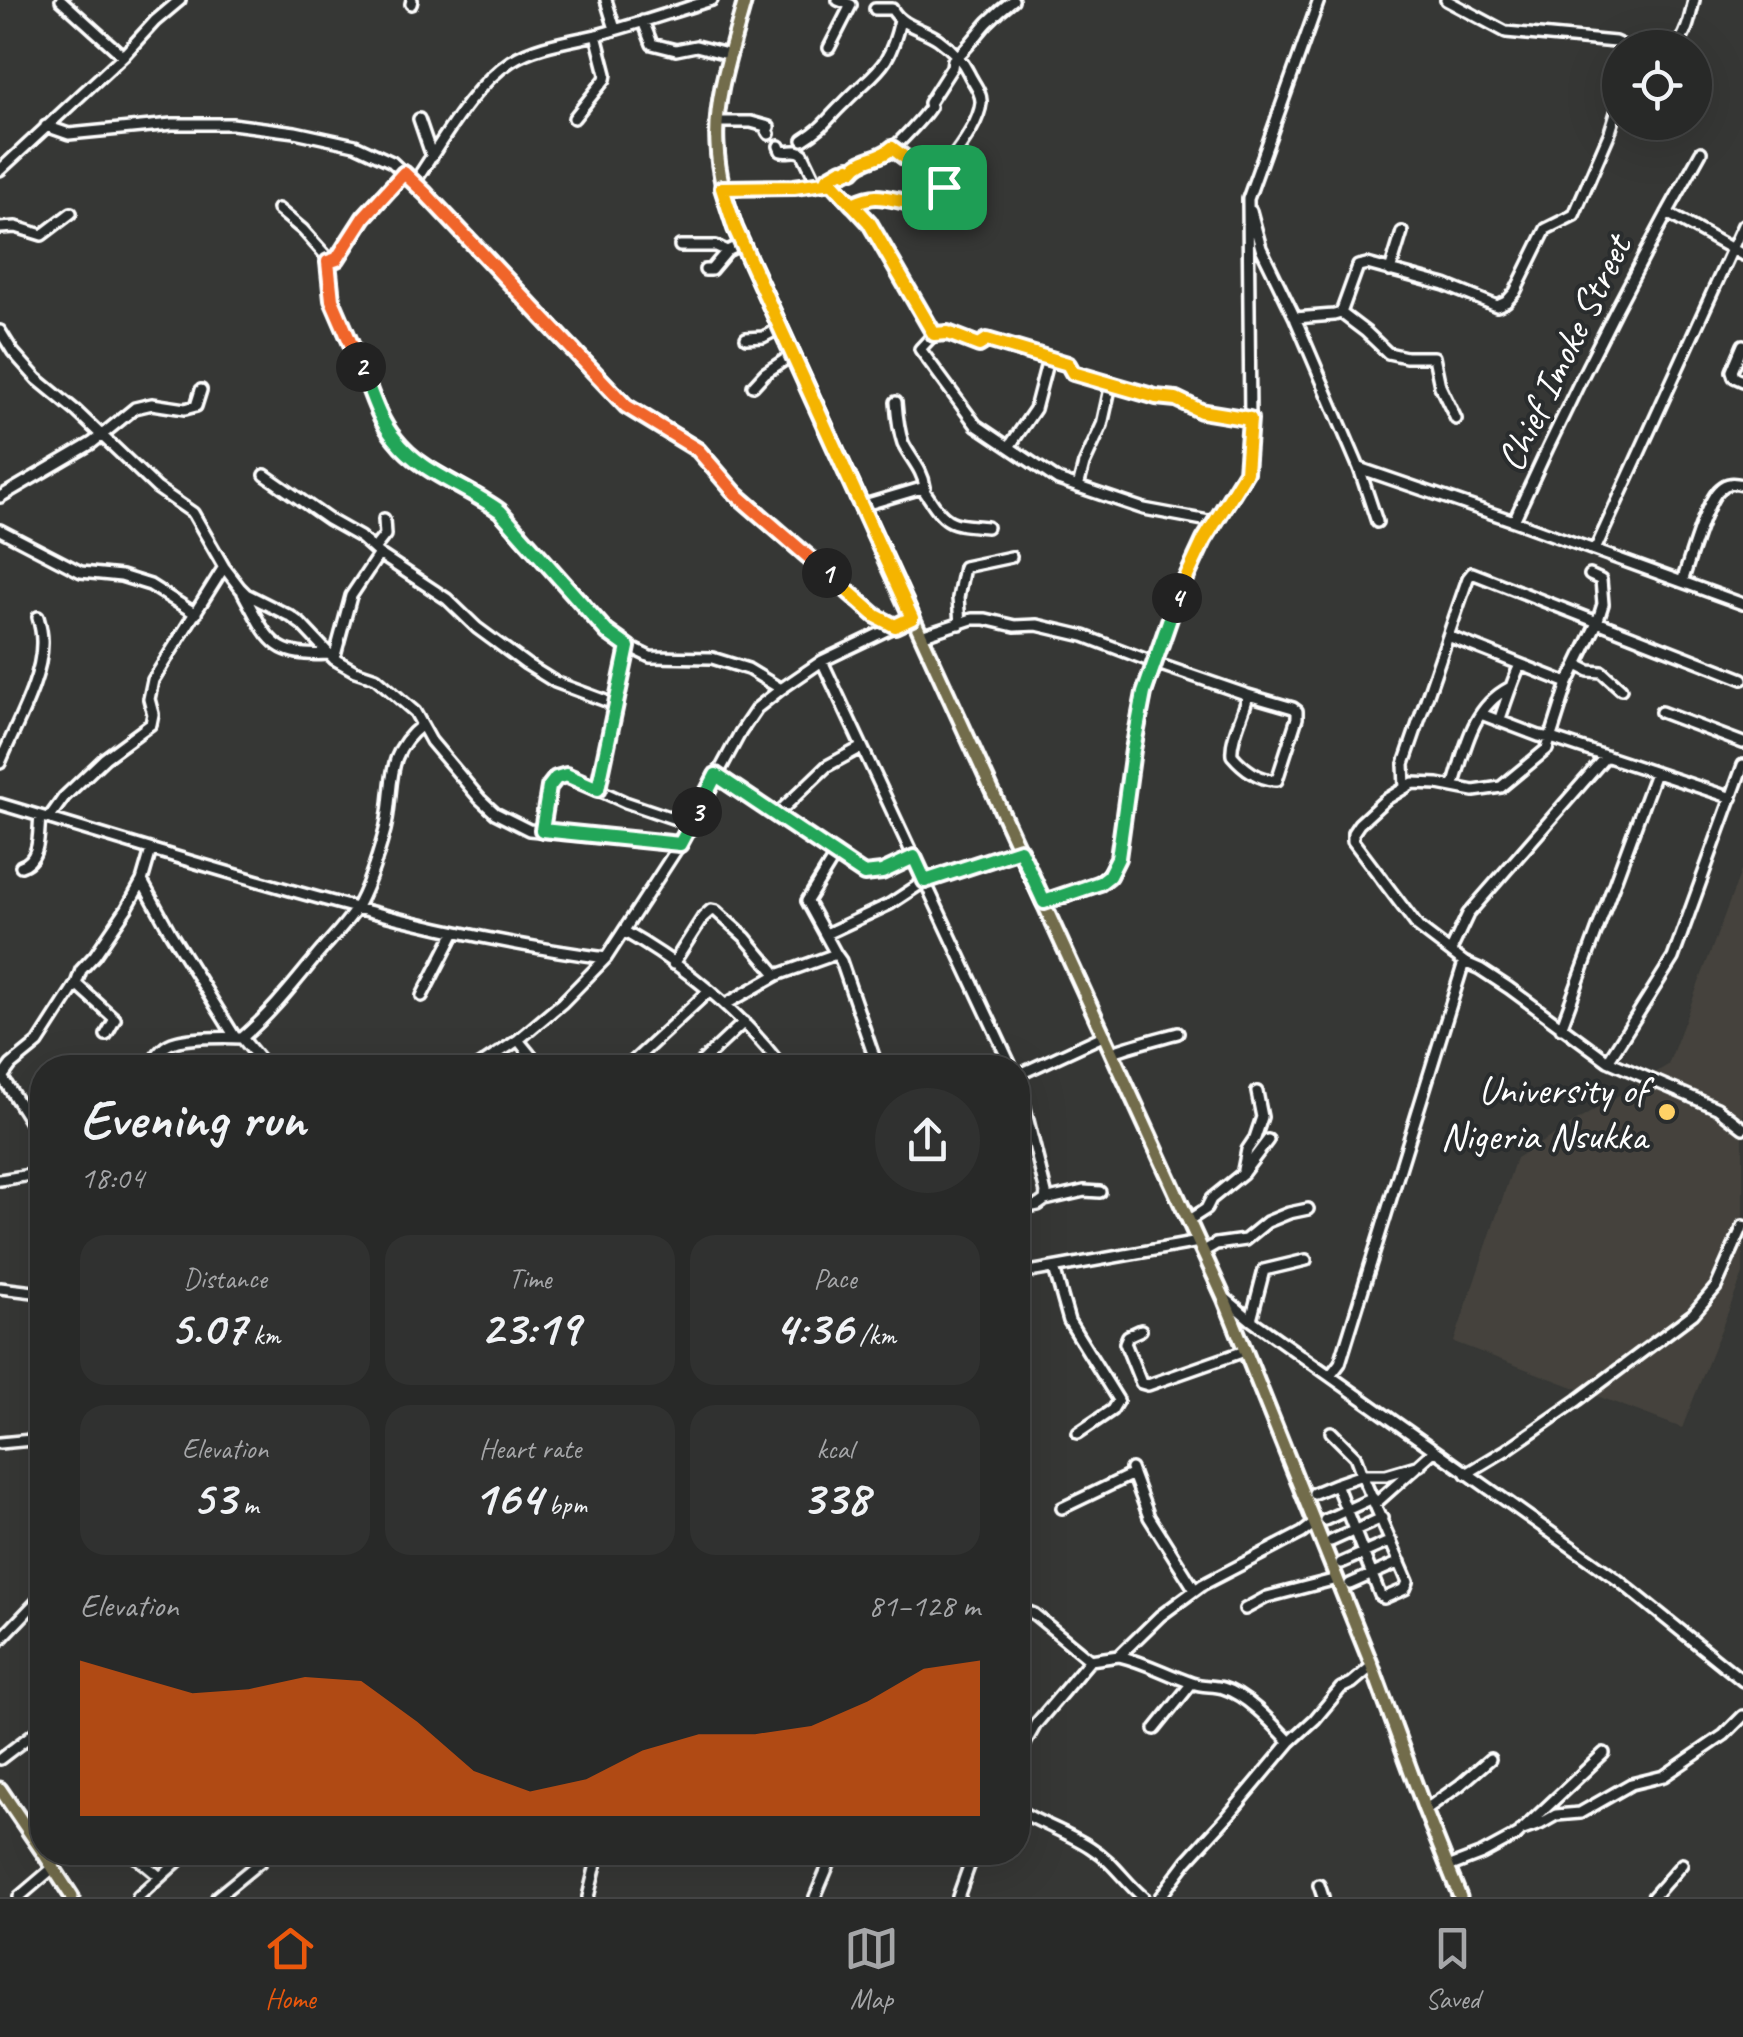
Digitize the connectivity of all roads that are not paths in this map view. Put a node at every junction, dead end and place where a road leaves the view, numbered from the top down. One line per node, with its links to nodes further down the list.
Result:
1 (61, 0): 20 (street)
2 (180, 0): 20 (street)
3 (606, 0): 14 (street)
4 (712, 0): 13 (street)
5 (746, 0): 19 (main road)
6 (838, 0): 18 (street)
7 (1013, 0): 21 (street)
8 (1319, 0): 46 (street)
9 (1446, 0): 17 (street)
10 (1694, 0): 15 (street)
11 (875, 10): 12 (street)
12 (900, 20): 21 (street); 27 (street)
13 (643, 21): 14 (street); 19 (street)
14 (615, 30): 16 (street)
15 (1686, 30)
16 (596, 35): 22 (street); 32 (street)
17 (1602, 41)
18 (829, 48)
19 (731, 55): 24 (main road)
20 (123, 56): 25 (street)
21 (958, 57): 30 (street); 37 (street)
22 (574, 118)
23 (419, 119): 32 (street)
24 (718, 122): 26 (street); 38 (main road)
25 (46, 126): 33 (street); 34 (street)
26 (769, 134)
27 (803, 140)
28 (1607, 140): 55 (street)
29 (779, 146): 36 (street)
30 (892, 148): 36 (street); 37 (street)
31 (1701, 152): 41 (street, Chief Imoke Street)
32 (432, 157): 35 (street)
33 (0, 170)
34 (404, 173): 35 (street); 53 (street)
35 (414, 183): 100 (street)
36 (823, 183): 38 (street); 39 (street)
37 (944, 187): 39 (street)
38 (722, 188): 47 (main road)
39 (852, 204): 60 (street)
40 (278, 209): 53 (street)
41 (1667, 213): 49 (street); 82 (street, Chief Imoke Street)
42 (71, 214): 44 (street)
43 (1743, 224): 49 (street)
44 (0, 228)
45 (1402, 232): 55 (street)
46 (1254, 242): 50 (street); 57 (street); 70 (street)
47 (742, 244): 51 (street); 58 (main road)
48 (680, 246): 51 (street)
49 (1732, 249): 52 (street); 87 (street)
50 (1234, 250)
51 (727, 251): 54 (street)
52 (1743, 255)
53 (328, 262): 103 (street)
54 (705, 270)
55 (1390, 272): 56 (street)
56 (1340, 313): 57 (street); 71 (street)
57 (1294, 318): 74 (street)
58 (780, 328): 61 (street); 63 (main road)
59 (0, 331): 72 (street)
60 (934, 334): 64 (street); 73 (street)
61 (746, 338)
62 (1743, 345): 65 (street)
63 (792, 355): 67 (street); 80 (main road)
64 (1048, 359): 66 (street); 73 (street)
65 (1743, 381)
66 (1110, 384): 70 (street); 77 (street)
67 (753, 386)
68 (201, 390): 72 (street)
69 (896, 402): 78 (street)
70 (1250, 419): 83 (street)
71 (1456, 419)
72 (102, 435): 79 (street); 90 (street)
73 (1009, 447): 77 (street)
74 (1359, 468): 82 (street); 84 (street)
75 (265, 475): 88 (street)
76 (1743, 485): 92 (street)
77 (1078, 487): 83 (street)
78 (922, 489): 80 (street); 85 (street)
79 (0, 498)
80 (861, 506): 97 (main road)
81 (384, 519): 88 (street)
82 (1514, 521): 87 (street)
83 (1214, 522): 106 (street)
84 (1377, 522)
85 (987, 527)
86 (0, 530): 95 (street)
87 (1595, 550): 92 (street)
88 (377, 552): 104 (street); 115 (street)
89 (1011, 557): 99 (street)
90 (224, 567): 93 (street); 95 (street)
91 (1590, 575): 98 (street)
92 (1682, 582): 94 (street)
93 (240, 588): 104 (street); 104 (street)
94 (1743, 604)
95 (196, 614): 134 (street)
96 (38, 616): 124 (street)
97 (912, 618): 100 (street); 101 (main road)
98 (1598, 623): 102 (street); 107 (street); 109 (street)
99 (960, 624): 101 (street); 106 (street)
100 (895, 626): 105 (street)
101 (921, 636): 139 (main road)
102 (1448, 636): 108 (street); 128 (street)
103 (628, 647): 112 (street); 115 (street)
104 (331, 657): 119 (street)
105 (822, 662): 112 (street); 122 (street)
106 (1155, 663): 114 (street); 145 (street)
107 (1578, 664): 110 (street); 113 (street)
108 (1520, 665): 110 (street); 111 (street)
109 (1743, 680)
110 (1568, 683): 120 (street)
111 (1509, 688): 117 (street); 118 (street)
112 (780, 689): 127 (street)
113 (1621, 689)
114 (1248, 695): 114 (street)
115 (614, 704): 130 (street)
116 (1662, 712): 121 (street)
117 (1481, 714): 118 (street); 129 (street)
118 (1499, 721): 120 (street)
119 (422, 725): 136 (street); 146 (street)
120 (1551, 738): 123 (street); 129 (street)
121 (1743, 743)
122 (862, 747): 133 (street); 141 (street)
123 (1606, 756): 126 (street); 150 (street)
124 (0, 764)
125 (1743, 764): 131 (street)
126 (1656, 773): 131 (street); 161 (street)
127 (716, 775): 133 (street); 135 (street)
128 (1405, 788): 129 (street); 150 (street)
129 (1453, 788)
130 (598, 789): 135 (street); 136 (street)
131 (1732, 798): 177 (street)
132 (0, 804): 134 (street)
133 (777, 814): 140 (street)
134 (44, 817): 138 (street); 142 (street)
135 (690, 824): 137 (street)
136 (542, 830): 137 (street)
137 (680, 844): 148 (street)
138 (151, 850): 143 (street); 146 (street)
139 (1020, 850): 144 (street); 145 (main road)
140 (836, 854): 141 (street); 149 (street)
141 (914, 857): 144 (street)
142 (22, 866)
143 (142, 881): 156 (street); 165 (street)
144 (925, 881): 149 (street); 176 (street)
145 (1044, 902): 163 (main road)
146 (356, 910): 147 (street); 165 (street)
147 (455, 932): 152 (street); 158 (street)
148 (625, 932): 152 (street); 154 (street)
149 (826, 934): 151 (street)
150 (1451, 950): 153 (street)
151 (836, 954): 155 (street); 175 (street)
152 (606, 958): 166 (street)
153 (1464, 962): 161 (street); 204 (street)
154 (673, 964): 155 (street); 157 (street)
155 (777, 976): 159 (street)
156 (76, 984): 164 (street); 178 (street)
157 (709, 991): 159 (street); 172 (street)
158 (422, 996)
159 (726, 1004): 160 (street)
160 (744, 1022): 173 (street); 174 (street)
161 (1560, 1028): 177 (street)
162 (1178, 1033): 167 (street)
163 (1105, 1034): 167 (main road); 179 (street)
164 (106, 1035)
165 (238, 1037): 168 (street); 169 (street)
166 (518, 1040): 170 (street); 171 (street)
167 (1113, 1052): 192 (main road)
168 (157, 1055)
169 (255, 1055)
170 (496, 1055)
171 (530, 1055)
172 (640, 1055)
173 (709, 1055)
174 (772, 1055)
175 (873, 1055)
176 (1006, 1055)
177 (1608, 1062): 183 (street)
178 (6, 1064): 181 (street)
179 (1030, 1071)
180 (1257, 1092): 185 (street)
181 (30, 1118)
182 (1030, 1124): 189 (street)
183 (1743, 1128)
184 (1268, 1140): 185 (street)
185 (1243, 1173): 192 (street)
186 (30, 1175): 187 (street)
187 (0, 1180)
188 (1100, 1192): 189 (street)
189 (1045, 1200): 190 (street)
190 (1030, 1207)
191 (1308, 1209): 194 (street)
192 (1189, 1220): 194 (main road)
193 (1743, 1226): 211 (street)
194 (1202, 1246): 196 (street); 200 (main road)
195 (1306, 1260): 201 (street)
196 (1054, 1268): 197 (street); 206 (street)
197 (1030, 1272)
198 (0, 1288): 199 (street)
199 (30, 1291)
200 (1224, 1298): 201 (street); 203 (main road)
201 (1251, 1320): 204 (street)
202 (1141, 1330): 203 (street)
203 (1245, 1351): 219 (main road)
204 (1330, 1376): 209 (street)
205 (1330, 1432): 212 (street)
206 (1078, 1433)
207 (30, 1441): 208 (street)
208 (0, 1444)
209 (1434, 1452): 210 (street); 211 (street)
210 (1420, 1464): 212 (street); 215 (street)
211 (1466, 1474): 238 (street)
212 (1362, 1475): 213 (street); 215 (street)
213 (1336, 1484): 214 (street); 217 (street)
214 (1314, 1493)
215 (1375, 1500): 217 (street); 218 (street)
216 (1062, 1508): 228 (street)
217 (1346, 1510): 219 (street); 220 (street)
218 (1382, 1518): 220 (street); 221 (street)
219 (1320, 1521): 227 (main road); 228 (street)
220 (1355, 1532): 222 (street); 223 (street)
221 (1391, 1540): 223 (street); 224 (street)
222 (1331, 1542)
223 (1363, 1553): 225 (street); 226 (street)
224 (1400, 1562): 226 (street); 226 (street)
225 (1341, 1563)
226 (1372, 1575): 227 (street)
227 (1344, 1581): 230 (street); 237 (main road)
228 (1194, 1590): 235 (street)
229 (30, 1609): 234 (street)
230 (1246, 1609)
231 (1030, 1610): 233 (street)
232 (1030, 1612): 233 (street)
233 (1034, 1614): 236 (street)
234 (0, 1640)
235 (1119, 1656): 236 (street); 239 (street)
236 (1090, 1660): 242 (street)
237 (1372, 1666): 244 (street); 249 (main road)
238 (1743, 1680)
239 (1192, 1683): 241 (street); 244 (street)
240 (1743, 1716): 252 (street)
241 (1155, 1729)
242 (1030, 1735)
243 (30, 1736): 246 (street)
244 (1290, 1742): 273 (street)
245 (1604, 1753): 252 (street)
246 (0, 1759)
247 (1490, 1759): 249 (street)
248 (0, 1789): 251 (main road)
249 (1425, 1810): 262 (main road)
250 (1030, 1817): 272 (street)
251 (30, 1831)
252 (1520, 1831): 262 (street)
253 (1682, 1864): 276 (street)
254 (42, 1865): 265 (street)
255 (53, 1865): 266 (main road)
256 (146, 1865): 263 (street)
257 (173, 1865): 263 (street)
258 (256, 1865): 268 (street)
259 (597, 1865): 269 (street)
260 (829, 1865): 270 (street)
261 (970, 1865): 271 (street)
262 (1448, 1867): 275 (main road)
263 (160, 1876): 267 (street)
264 (1318, 1885): 274 (street)
265 (19, 1897)
266 (72, 1897)
267 (138, 1897)
268 (217, 1897)
269 (588, 1897)
270 (815, 1897)
271 (958, 1897)
272 (1143, 1897)
273 (1160, 1897)
274 (1323, 1897)
275 (1460, 1897)
276 (1652, 1897)

